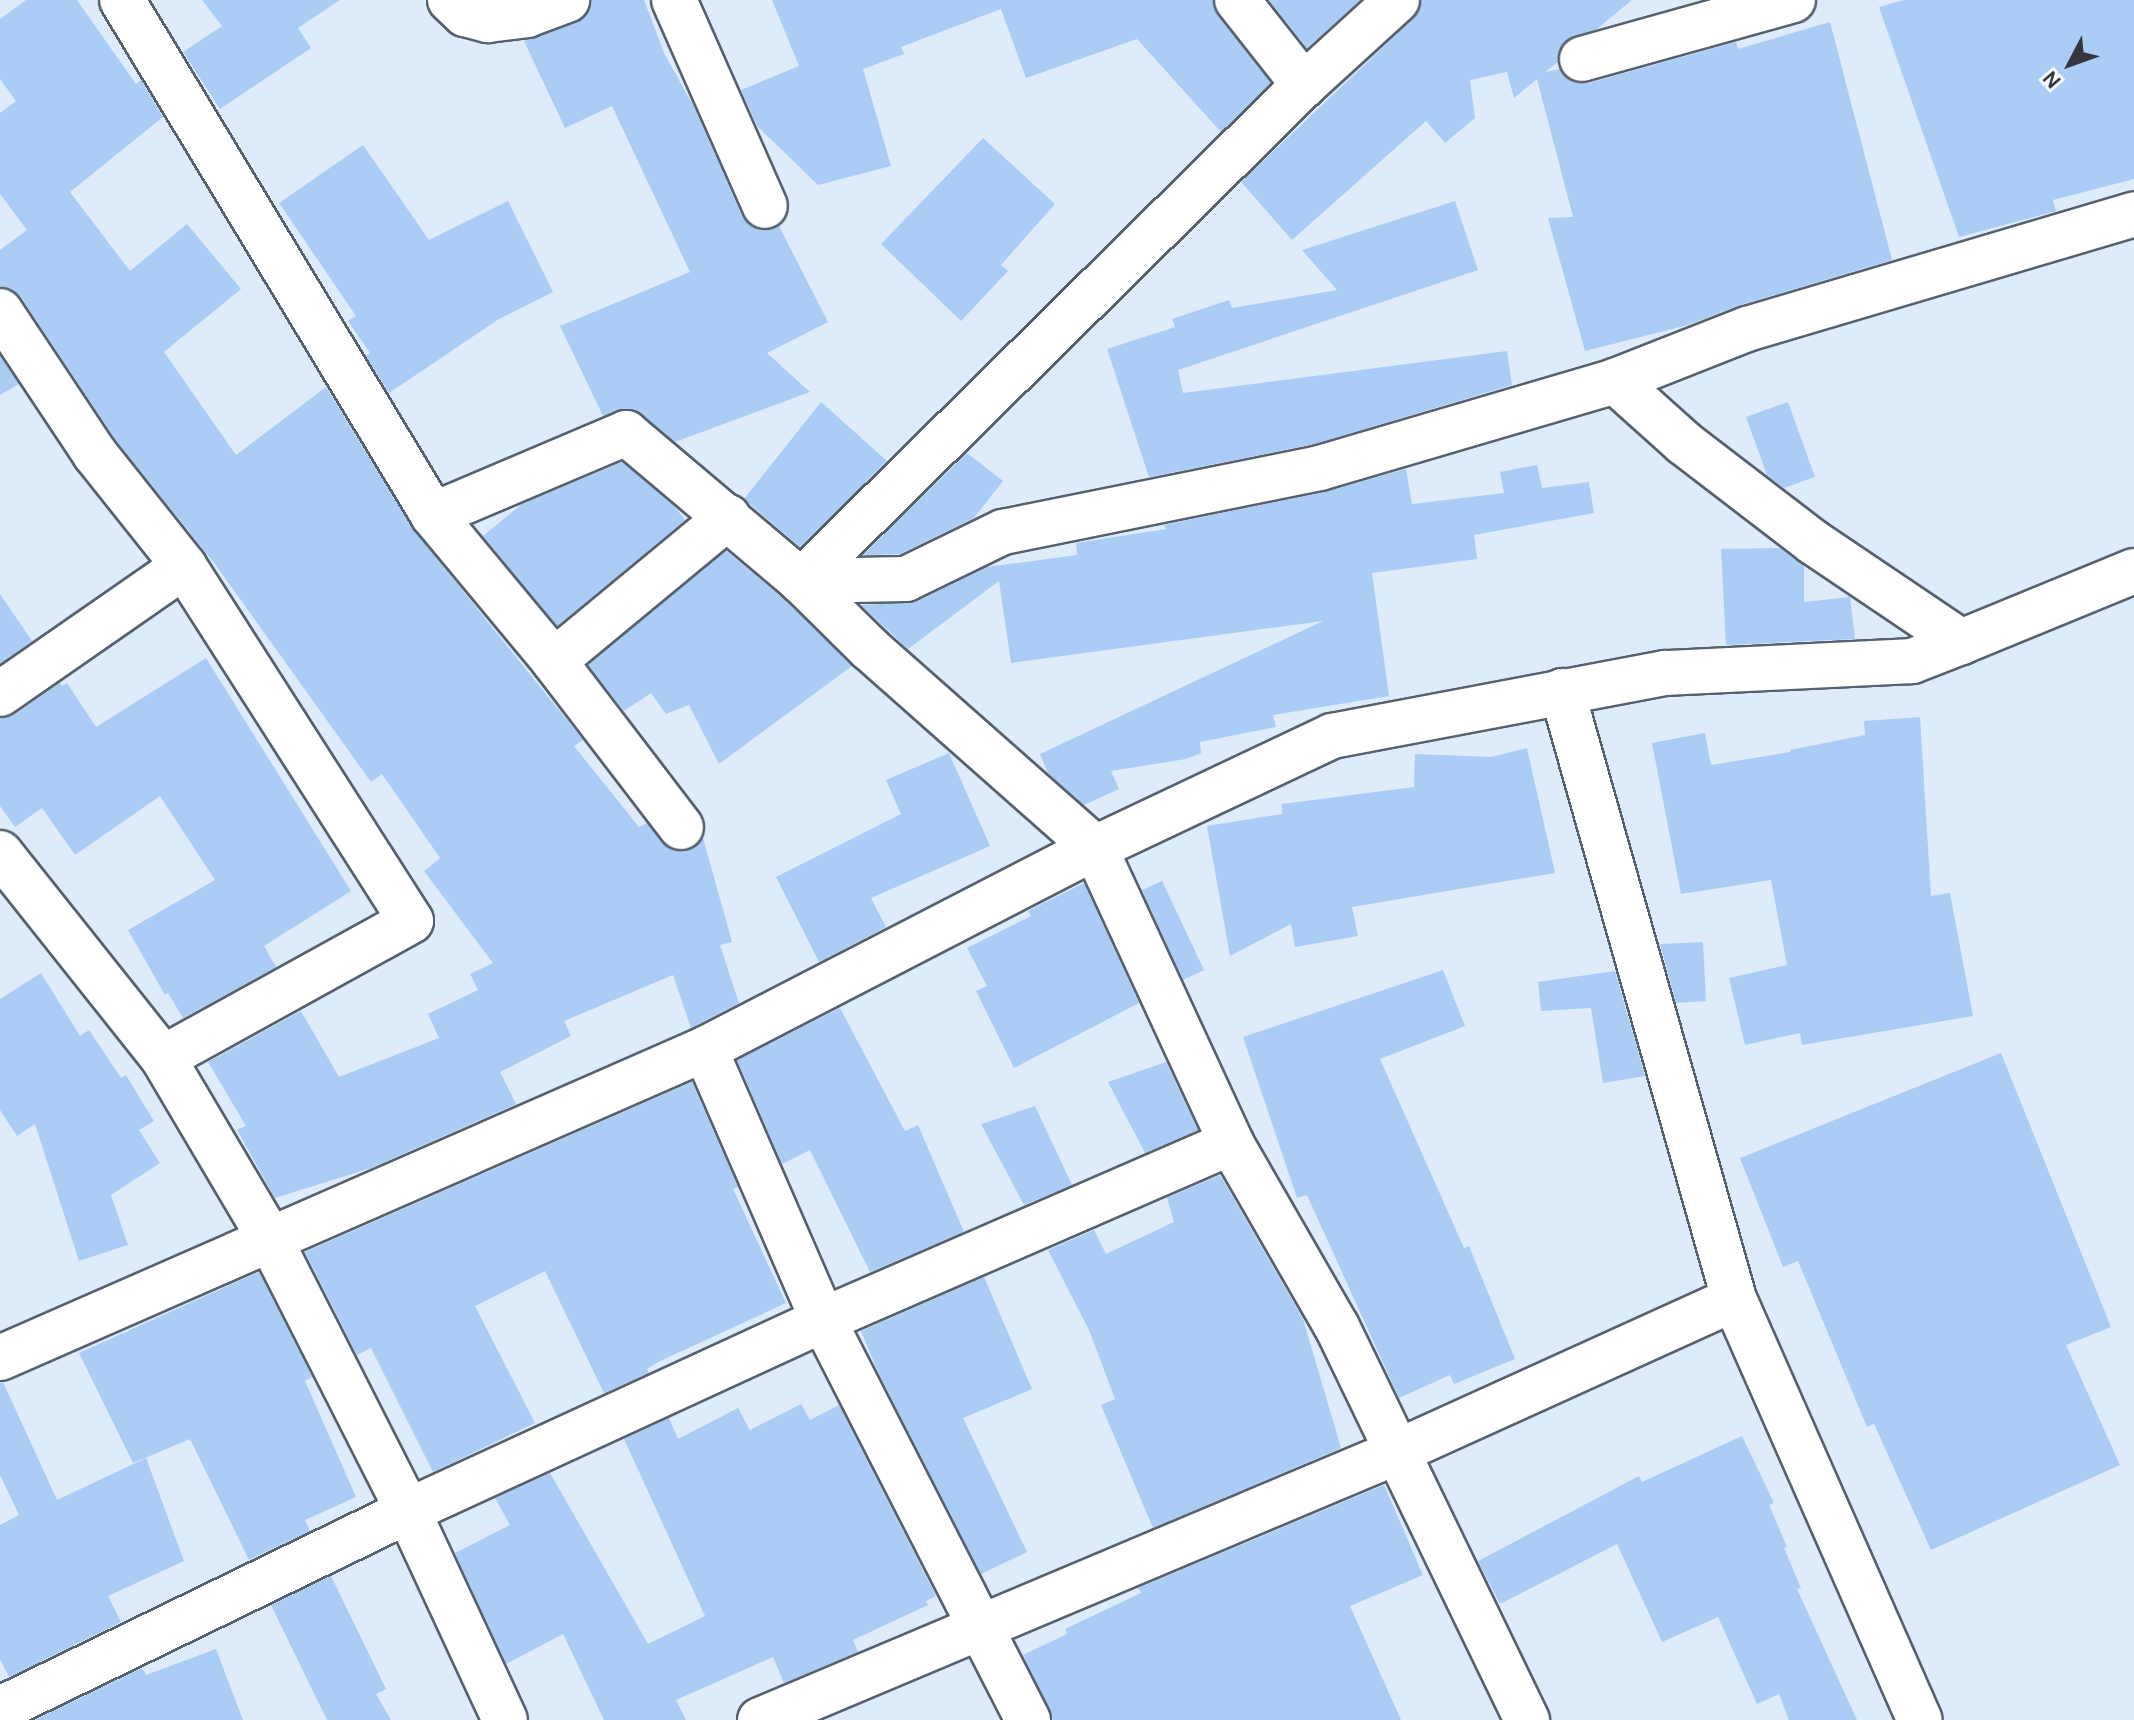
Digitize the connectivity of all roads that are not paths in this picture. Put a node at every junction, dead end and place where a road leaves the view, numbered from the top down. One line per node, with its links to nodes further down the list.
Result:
1 (122, 0): 14 (street)
2 (450, 0): 3 (street)
3 (567, 0)
4 (674, 0): 10 (street)
5 (1237, 0): 9 (street)
6 (1397, 0): 9 (street)
7 (1793, 0): 8 (street)
8 (1582, 59)
9 (1304, 85): 18 (street)
10 (765, 206)
11 (2134, 214): 13 (street)
12 (0, 311): 16 (street)
13 (1615, 381): 18 (street); 19 (street)
14 (433, 515): 15 (street); 20 (street)
15 (728, 517): 18 (street); 20 (street)
16 (184, 566): 22 (street); 27 (street)
17 (2134, 571): 19 (street)
18 (801, 581): 24 (street)
19 (1961, 642): 21 (street)
20 (554, 661): 23 (street)
21 (1562, 691): 24 (street); 30 (street)
22 (0, 694)
23 (681, 827)
24 (1095, 848): 26 (street); 28 (street)
25 (0, 853): 27 (street)
26 (705, 1049): 29 (street); 31 (street)
27 (163, 1058): 29 (street)
28 (1231, 1143): 31 (street); 33 (street)
29 (269, 1237): 32 (street); 34 (street)
30 (1734, 1299): 33 (street); 41 (street)
31 (823, 1320): 34 (street); 35 (street)
32 (0, 1358)
33 (1397, 1452): 35 (street); 40 (street)
34 (408, 1511): 36 (street); 37 (street)
35 (980, 1625): 38 (street); 39 (street)
36 (0, 1709)
37 (505, 1720)
38 (760, 1720)
39 (1028, 1720)
40 (1527, 1720)
41 (1920, 1720)

